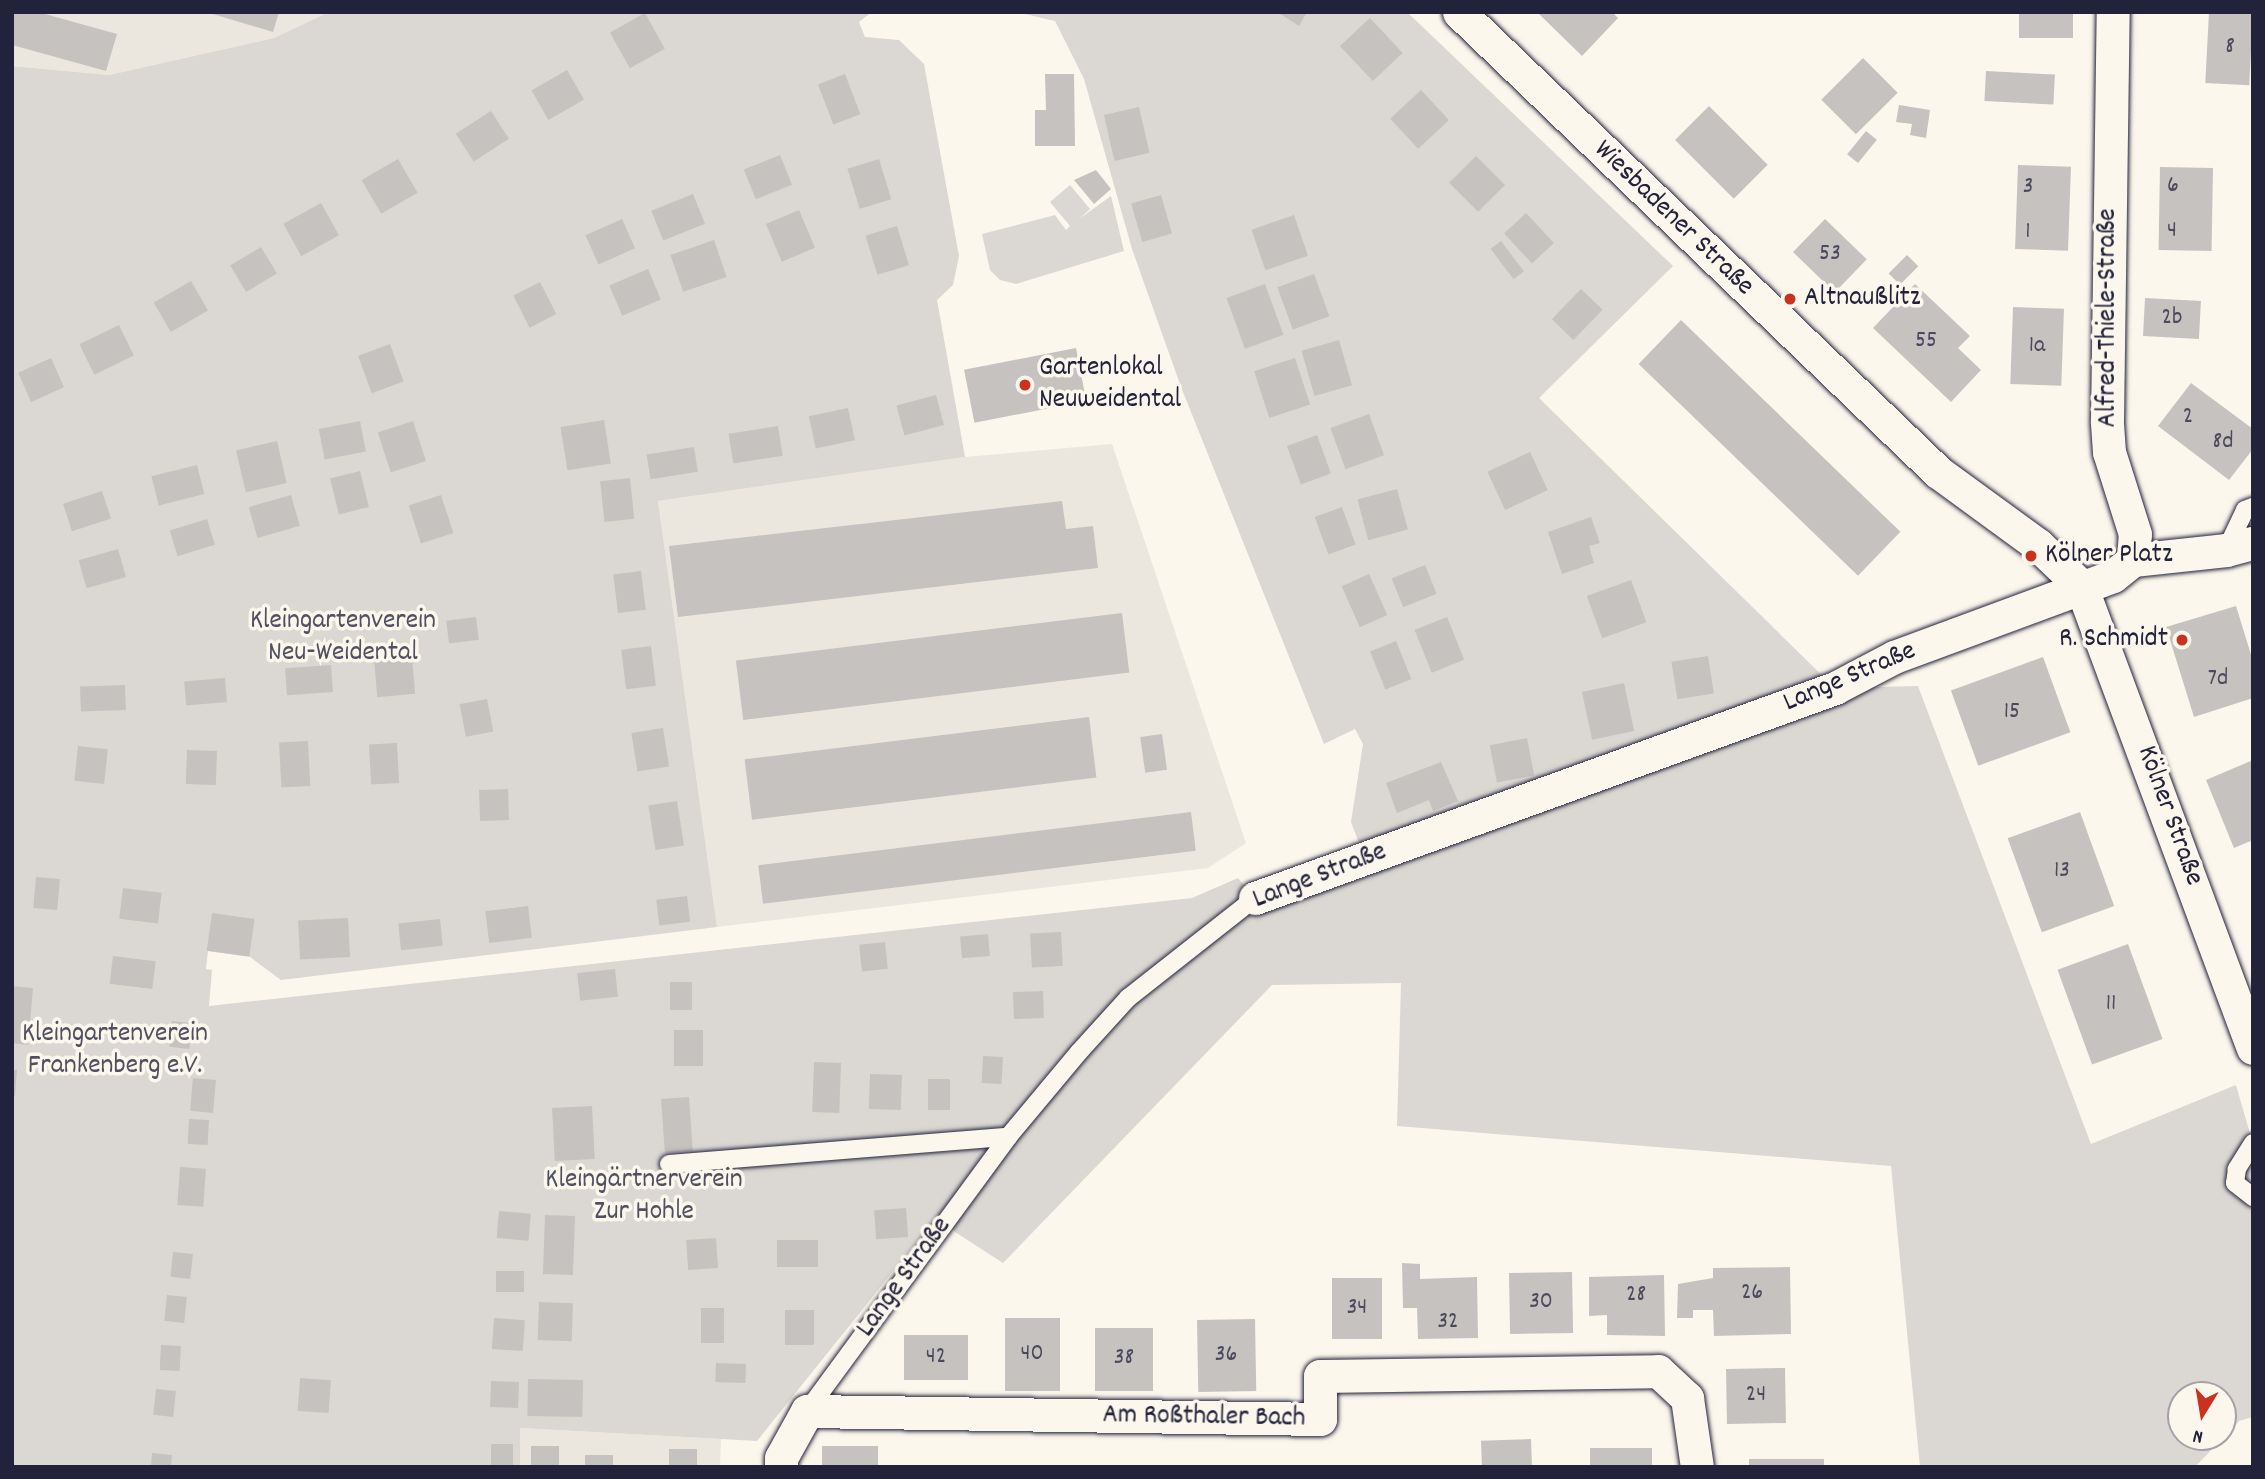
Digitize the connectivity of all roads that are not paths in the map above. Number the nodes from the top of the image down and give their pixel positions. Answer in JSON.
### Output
{"nodes":[{"id":1,"x":1459,"y":12,"type":"edge"},
{"id":2,"x":2113,"y":12,"type":"edge"},
{"id":3,"x":2253,"y":508,"type":"edge"},
{"id":4,"x":2240,"y":546,"type":"edge"},
{"id":5,"x":2133,"y":560,"type":"junction"},
{"id":6,"x":2081,"y":586,"type":"junction"},
{"id":7,"x":1255,"y":898,"type":"joint"},
{"id":8,"x":2253,"y":1048,"type":"edge"},
{"id":9,"x":1008,"y":1137,"type":"junction"},
{"id":10,"x":2253,"y":1143,"type":"edge"},
{"id":11,"x":669,"y":1164,"type":"dead end"},
{"id":12,"x":2253,"y":1197,"type":"edge"},
{"id":13,"x":807,"y":1411,"type":"junction"},
{"id":14,"x":781,"y":1467,"type":"edge"},
{"id":15,"x":1697,"y":1467,"type":"edge"}],
"edges":[{"from":1,"to":6,"type":"street","name":"Wiesbadener Straße"},
{"from":2,"to":5,"type":"street","name":"Alfred-Thiele-Straße"},
{"from":3,"to":4,"type":"lane"},
{"from":4,"to":5,"type":"street"},
{"from":5,"to":6,"type":"street"},
{"from":6,"to":7,"type":"street","name":"Lange Straße"},
{"from":6,"to":8,"type":"street","name":"Kölner Straße"},
{"from":7,"to":9,"type":"lane","name":"Lange Straße"},
{"from":9,"to":11,"type":"lane"},
{"from":9,"to":13,"type":"lane","name":"Lange Straße"},
{"from":10,"to":12,"type":"lane"},
{"from":13,"to":14,"type":"street","name":"Lange Straße"},
{"from":13,"to":15,"type":"street","name":"Am Roßthaler Bach"}]}
